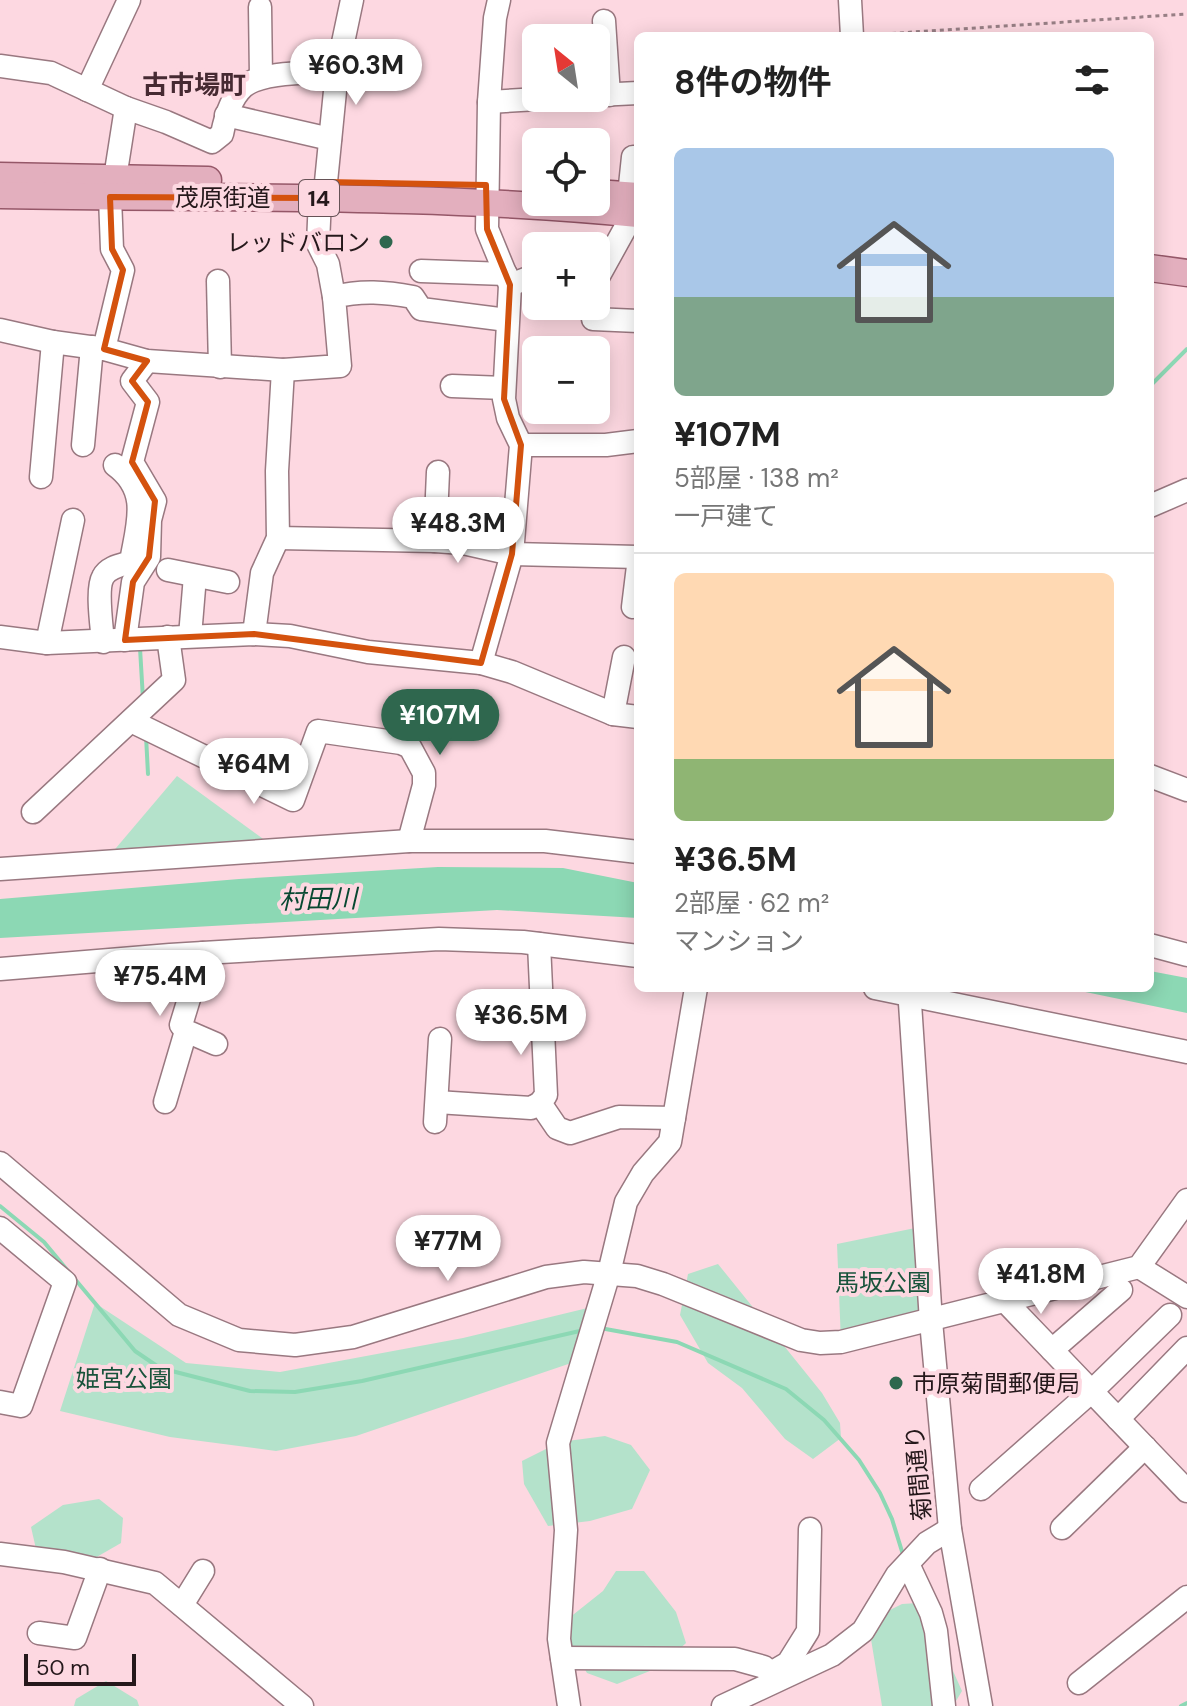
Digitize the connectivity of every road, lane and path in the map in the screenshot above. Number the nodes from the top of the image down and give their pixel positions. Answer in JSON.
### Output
{"nodes":[{"id":1,"x":129,"y":0,"type":"edge"},
{"id":2,"x":352,"y":0,"type":"edge"},
{"id":3,"x":499,"y":0,"type":"edge"},
{"id":4,"x":850,"y":0,"type":"edge"},
{"id":5,"x":260,"y":7,"type":"dead end"},
{"id":6,"x":1187,"y":14,"type":"edge"},
{"id":7,"x":604,"y":21,"type":"dead end"},
{"id":8,"x":604,"y":24,"type":"edge"},
{"id":9,"x":852,"y":32,"type":"edge"},
{"id":10,"x":913,"y":32,"type":"edge"},
{"id":11,"x":0,"y":66,"type":"edge"},
{"id":12,"x":337,"y":71,"type":"junction"},
{"id":13,"x":261,"y":77,"type":"junction"},
{"id":14,"x":87,"y":90,"type":"junction"},
{"id":15,"x":634,"y":93,"type":"edge"},
{"id":16,"x":610,"y":95,"type":"edge"},
{"id":17,"x":522,"y":100,"type":"edge"},
{"id":18,"x":489,"y":102,"type":"junction"},
{"id":19,"x":126,"y":108,"type":"junction"},
{"id":20,"x":226,"y":115,"type":"junction"},
{"id":21,"x":330,"y":139,"type":"junction"},
{"id":22,"x":633,"y":157,"type":"dead end"},
{"id":23,"x":0,"y":176,"type":"edge"},
{"id":24,"x":112,"y":187,"type":"junction"},
{"id":25,"x":323,"y":190,"type":"junction"},
{"id":26,"x":522,"y":190,"type":"edge"},
{"id":27,"x":486,"y":194,"type":"junction"},
{"id":28,"x":0,"y":195,"type":"edge"},
{"id":29,"x":610,"y":197,"type":"edge"},
{"id":30,"x":634,"y":205,"type":"edge"},
{"id":31,"x":610,"y":253,"type":"edge"},
{"id":32,"x":1154,"y":269,"type":"edge"},
{"id":33,"x":421,"y":271,"type":"dead end"},
{"id":34,"x":1187,"y":273,"type":"edge"},
{"id":35,"x":522,"y":278,"type":"edge"},
{"id":36,"x":508,"y":280,"type":"junction"},
{"id":37,"x":218,"y":281,"type":"dead end"},
{"id":38,"x":1154,"y":286,"type":"edge"},
{"id":39,"x":1187,"y":291,"type":"edge"},
{"id":40,"x":334,"y":297,"type":"junction"},
{"id":41,"x":507,"y":320,"type":"junction"},
{"id":42,"x":610,"y":320,"type":"edge"},
{"id":43,"x":634,"y":321,"type":"edge"},
{"id":44,"x":0,"y":330,"type":"edge"},
{"id":45,"x":53,"y":342,"type":"junction"},
{"id":46,"x":98,"y":348,"type":"junction"},
{"id":47,"x":147,"y":361,"type":"junction"},
{"id":48,"x":220,"y":367,"type":"junction"},
{"id":49,"x":283,"y":370,"type":"junction"},
{"id":50,"x":452,"y":386,"type":"dead end"},
{"id":51,"x":504,"y":388,"type":"junction"},
{"id":52,"x":634,"y":442,"type":"edge"},
{"id":53,"x":83,"y":445,"type":"dead end"},
{"id":54,"x":521,"y":445,"type":"junction"},
{"id":55,"x":115,"y":465,"type":"dead end"},
{"id":56,"x":438,"y":472,"type":"dead end"},
{"id":57,"x":41,"y":477,"type":"dead end"},
{"id":58,"x":1187,"y":490,"type":"edge"},
{"id":59,"x":1154,"y":504,"type":"edge"},
{"id":60,"x":73,"y":520,"type":"dead end"},
{"id":61,"x":278,"y":538,"type":"junction"},
{"id":62,"x":435,"y":541,"type":"junction"},
{"id":63,"x":512,"y":554,"type":"junction"},
{"id":64,"x":634,"y":557,"type":"edge"},
{"id":65,"x":168,"y":570,"type":"dead end"},
{"id":66,"x":195,"y":576,"type":"junction"},
{"id":67,"x":228,"y":582,"type":"dead end"},
{"id":68,"x":634,"y":599,"type":"edge"},
{"id":69,"x":633,"y":607,"type":"dead end"},
{"id":70,"x":254,"y":634,"type":"junction"},
{"id":71,"x":179,"y":636,"type":"junction"},
{"id":72,"x":0,"y":637,"type":"edge"},
{"id":73,"x":114,"y":641,"type":"junction"},
{"id":74,"x":47,"y":643,"type":"junction"},
{"id":75,"x":624,"y":657,"type":"dead end"},
{"id":76,"x":481,"y":663,"type":"junction"},
{"id":77,"x":613,"y":714,"type":"junction"},
{"id":78,"x":634,"y":717,"type":"edge"},
{"id":79,"x":131,"y":721,"type":"junction"},
{"id":80,"x":1154,"y":778,"type":"edge"},
{"id":81,"x":1187,"y":790,"type":"edge"},
{"id":82,"x":33,"y":812,"type":"dead end"},
{"id":83,"x":409,"y":841,"type":"junction"},
{"id":84,"x":634,"y":852,"type":"edge"},
{"id":85,"x":0,"y":869,"type":"edge"},
{"id":86,"x":539,"y":944,"type":"junction"},
{"id":87,"x":1154,"y":946,"type":"edge"},
{"id":88,"x":203,"y":953,"type":"junction"},
{"id":89,"x":1187,"y":955,"type":"edge"},
{"id":90,"x":634,"y":956,"type":"edge"},
{"id":91,"x":0,"y":969,"type":"edge"},
{"id":92,"x":695,"y":992,"type":"edge"},
{"id":93,"x":910,"y":992,"type":"edge"},
{"id":94,"x":915,"y":992,"type":"edge"},
{"id":95,"x":186,"y":1031,"type":"junction"},
{"id":96,"x":440,"y":1039,"type":"dead end"},
{"id":97,"x":216,"y":1044,"type":"dead end"},
{"id":98,"x":1187,"y":1052,"type":"edge"},
{"id":99,"x":165,"y":1102,"type":"dead end"},
{"id":100,"x":540,"y":1103,"type":"junction"},
{"id":101,"x":674,"y":1118,"type":"junction"},
{"id":102,"x":0,"y":1163,"type":"edge"},
{"id":103,"x":1186,"y":1202,"type":"edge"},
{"id":104,"x":0,"y":1228,"type":"edge"},
{"id":105,"x":1139,"y":1267,"type":"junction"},
{"id":106,"x":609,"y":1273,"type":"junction"},
{"id":107,"x":1121,"y":1290,"type":"dead end"},
{"id":108,"x":1187,"y":1297,"type":"edge"},
{"id":109,"x":1005,"y":1301,"type":"junction"},
{"id":110,"x":1170,"y":1315,"type":"dead end"},
{"id":111,"x":931,"y":1321,"type":"junction"},
{"id":112,"x":1187,"y":1348,"type":"edge"},
{"id":113,"x":1052,"y":1350,"type":"junction"},
{"id":114,"x":1092,"y":1391,"type":"junction"},
{"id":115,"x":0,"y":1402,"type":"edge"},
{"id":116,"x":1118,"y":1419,"type":"junction"},
{"id":117,"x":1145,"y":1447,"type":"junction"},
{"id":118,"x":981,"y":1489,"type":"dead end"},
{"id":119,"x":1187,"y":1490,"type":"edge"},
{"id":120,"x":1062,"y":1528,"type":"dead end"},
{"id":121,"x":810,"y":1529,"type":"dead end"},
{"id":122,"x":950,"y":1529,"type":"junction"},
{"id":123,"x":0,"y":1554,"type":"edge"},
{"id":124,"x":908,"y":1564,"type":"junction"},
{"id":125,"x":100,"y":1569,"type":"junction"},
{"id":126,"x":203,"y":1571,"type":"dead end"},
{"id":127,"x":1187,"y":1597,"type":"edge"},
{"id":128,"x":182,"y":1605,"type":"junction"},
{"id":129,"x":39,"y":1633,"type":"dead end"},
{"id":130,"x":562,"y":1658,"type":"junction"},
{"id":131,"x":773,"y":1677,"type":"junction"},
{"id":132,"x":1079,"y":1683,"type":"dead end"},
{"id":133,"x":302,"y":1706,"type":"edge"},
{"id":134,"x":569,"y":1706,"type":"edge"},
{"id":135,"x":723,"y":1706,"type":"edge"},
{"id":136,"x":944,"y":1706,"type":"edge"},
{"id":137,"x":981,"y":1706,"type":"edge"}],
"edges":[{"from":1,"to":14,"type":"street"},
{"from":2,"to":12,"type":"street"},
{"from":3,"to":18,"type":"street"},
{"from":4,"to":9,"type":"street"},
{"from":5,"to":13,"type":"street"},
{"from":6,"to":10,"type":"path"},
{"from":7,"to":8,"type":"street"},
{"from":11,"to":14,"type":"street"},
{"from":12,"to":13,"type":"street"},
{"from":12,"to":21,"type":"street"},
{"from":13,"to":20,"type":"street"},
{"from":14,"to":19,"type":"street"},
{"from":15,"to":16,"type":"street"},
{"from":17,"to":18,"type":"street"},
{"from":18,"to":27,"type":"street"},
{"from":19,"to":20,"type":"street"},
{"from":19,"to":24,"type":"street"},
{"from":20,"to":21,"type":"street"},
{"from":21,"to":25,"type":"street"},
{"from":22,"to":30,"type":"street"},
{"from":23,"to":24,"type":"main road","name":"茂原街道","number":"14"},
{"from":24,"to":25,"type":"main road","name":"茂原街道","number":"14"},
{"from":24,"to":28,"type":"main road","name":"茂原街道","number":"14"},
{"from":24,"to":46,"type":"street"},
{"from":25,"to":27,"type":"main road","name":"茂原街道","number":"14"},
{"from":25,"to":40,"type":"street"},
{"from":26,"to":27,"type":"main road","name":"茂原街道","number":"14"},
{"from":27,"to":30,"type":"main road","name":"茂原街道","number":"14"},
{"from":27,"to":36,"type":"street"},
{"from":29,"to":30,"type":"main road"},
{"from":30,"to":31,"type":"street"},
{"from":32,"to":34,"type":"main road"},
{"from":33,"to":36,"type":"street"},
{"from":35,"to":36,"type":"street"},
{"from":36,"to":41,"type":"street"},
{"from":37,"to":48,"type":"street"},
{"from":38,"to":39,"type":"main road"},
{"from":40,"to":41,"type":"street"},
{"from":40,"to":49,"type":"street"},
{"from":41,"to":51,"type":"street"},
{"from":42,"to":43,"type":"street"},
{"from":44,"to":45,"type":"street"},
{"from":45,"to":46,"type":"street"},
{"from":45,"to":57,"type":"street"},
{"from":46,"to":47,"type":"street"},
{"from":46,"to":53,"type":"street"},
{"from":47,"to":48,"type":"street"},
{"from":47,"to":73,"type":"street"},
{"from":48,"to":49,"type":"street"},
{"from":49,"to":61,"type":"street"},
{"from":50,"to":51,"type":"street"},
{"from":51,"to":54,"type":"street"},
{"from":52,"to":54,"type":"street"},
{"from":54,"to":63,"type":"street"},
{"from":55,"to":73,"type":"street"},
{"from":56,"to":62,"type":"street"},
{"from":58,"to":59,"type":"street"},
{"from":60,"to":74,"type":"street"},
{"from":61,"to":62,"type":"street"},
{"from":61,"to":70,"type":"street"},
{"from":62,"to":63,"type":"street"},
{"from":63,"to":64,"type":"street"},
{"from":63,"to":76,"type":"street"},
{"from":65,"to":66,"type":"street"},
{"from":66,"to":67,"type":"street"},
{"from":66,"to":71,"type":"street"},
{"from":68,"to":69,"type":"street"},
{"from":70,"to":71,"type":"street"},
{"from":70,"to":76,"type":"street"},
{"from":71,"to":73,"type":"street"},
{"from":71,"to":79,"type":"street"},
{"from":72,"to":74,"type":"street"},
{"from":73,"to":74,"type":"street"},
{"from":75,"to":77,"type":"street"},
{"from":76,"to":77,"type":"street"},
{"from":77,"to":78,"type":"street"},
{"from":79,"to":82,"type":"street"},
{"from":79,"to":83,"type":"street"},
{"from":80,"to":81,"type":"street"},
{"from":83,"to":84,"type":"street"},
{"from":83,"to":85,"type":"street"},
{"from":86,"to":88,"type":"street"},
{"from":86,"to":90,"type":"street"},
{"from":86,"to":100,"type":"street"},
{"from":87,"to":89,"type":"street"},
{"from":88,"to":91,"type":"street"},
{"from":88,"to":95,"type":"street"},
{"from":92,"to":101,"type":"street"},
{"from":93,"to":111,"type":"street","name":"菊間通り"},
{"from":94,"to":98,"type":"street"},
{"from":95,"to":97,"type":"street"},
{"from":95,"to":99,"type":"street"},
{"from":96,"to":100,"type":"street"},
{"from":100,"to":101,"type":"street"},
{"from":101,"to":106,"type":"street"},
{"from":102,"to":106,"type":"street"},
{"from":103,"to":105,"type":"street"},
{"from":104,"to":115,"type":"street"},
{"from":105,"to":108,"type":"street"},
{"from":105,"to":109,"type":"street"},
{"from":106,"to":111,"type":"street"},
{"from":106,"to":130,"type":"street"},
{"from":107,"to":113,"type":"street"},
{"from":109,"to":111,"type":"street"},
{"from":109,"to":113,"type":"street"},
{"from":110,"to":114,"type":"street"},
{"from":111,"to":122,"type":"street","name":"菊間通り"},
{"from":112,"to":116,"type":"street"},
{"from":113,"to":114,"type":"street"},
{"from":114,"to":116,"type":"street"},
{"from":114,"to":118,"type":"street"},
{"from":116,"to":117,"type":"street"},
{"from":117,"to":119,"type":"street"},
{"from":117,"to":120,"type":"street"},
{"from":121,"to":131,"type":"street"},
{"from":122,"to":124,"type":"street"},
{"from":122,"to":137,"type":"street","name":"菊間通り"},
{"from":123,"to":125,"type":"street"},
{"from":124,"to":131,"type":"street"},
{"from":124,"to":136,"type":"street"},
{"from":125,"to":128,"type":"street"},
{"from":125,"to":129,"type":"street"},
{"from":126,"to":128,"type":"street"},
{"from":127,"to":132,"type":"street"},
{"from":128,"to":133,"type":"street"},
{"from":130,"to":131,"type":"street"},
{"from":130,"to":134,"type":"street"},
{"from":131,"to":135,"type":"street"}]}
